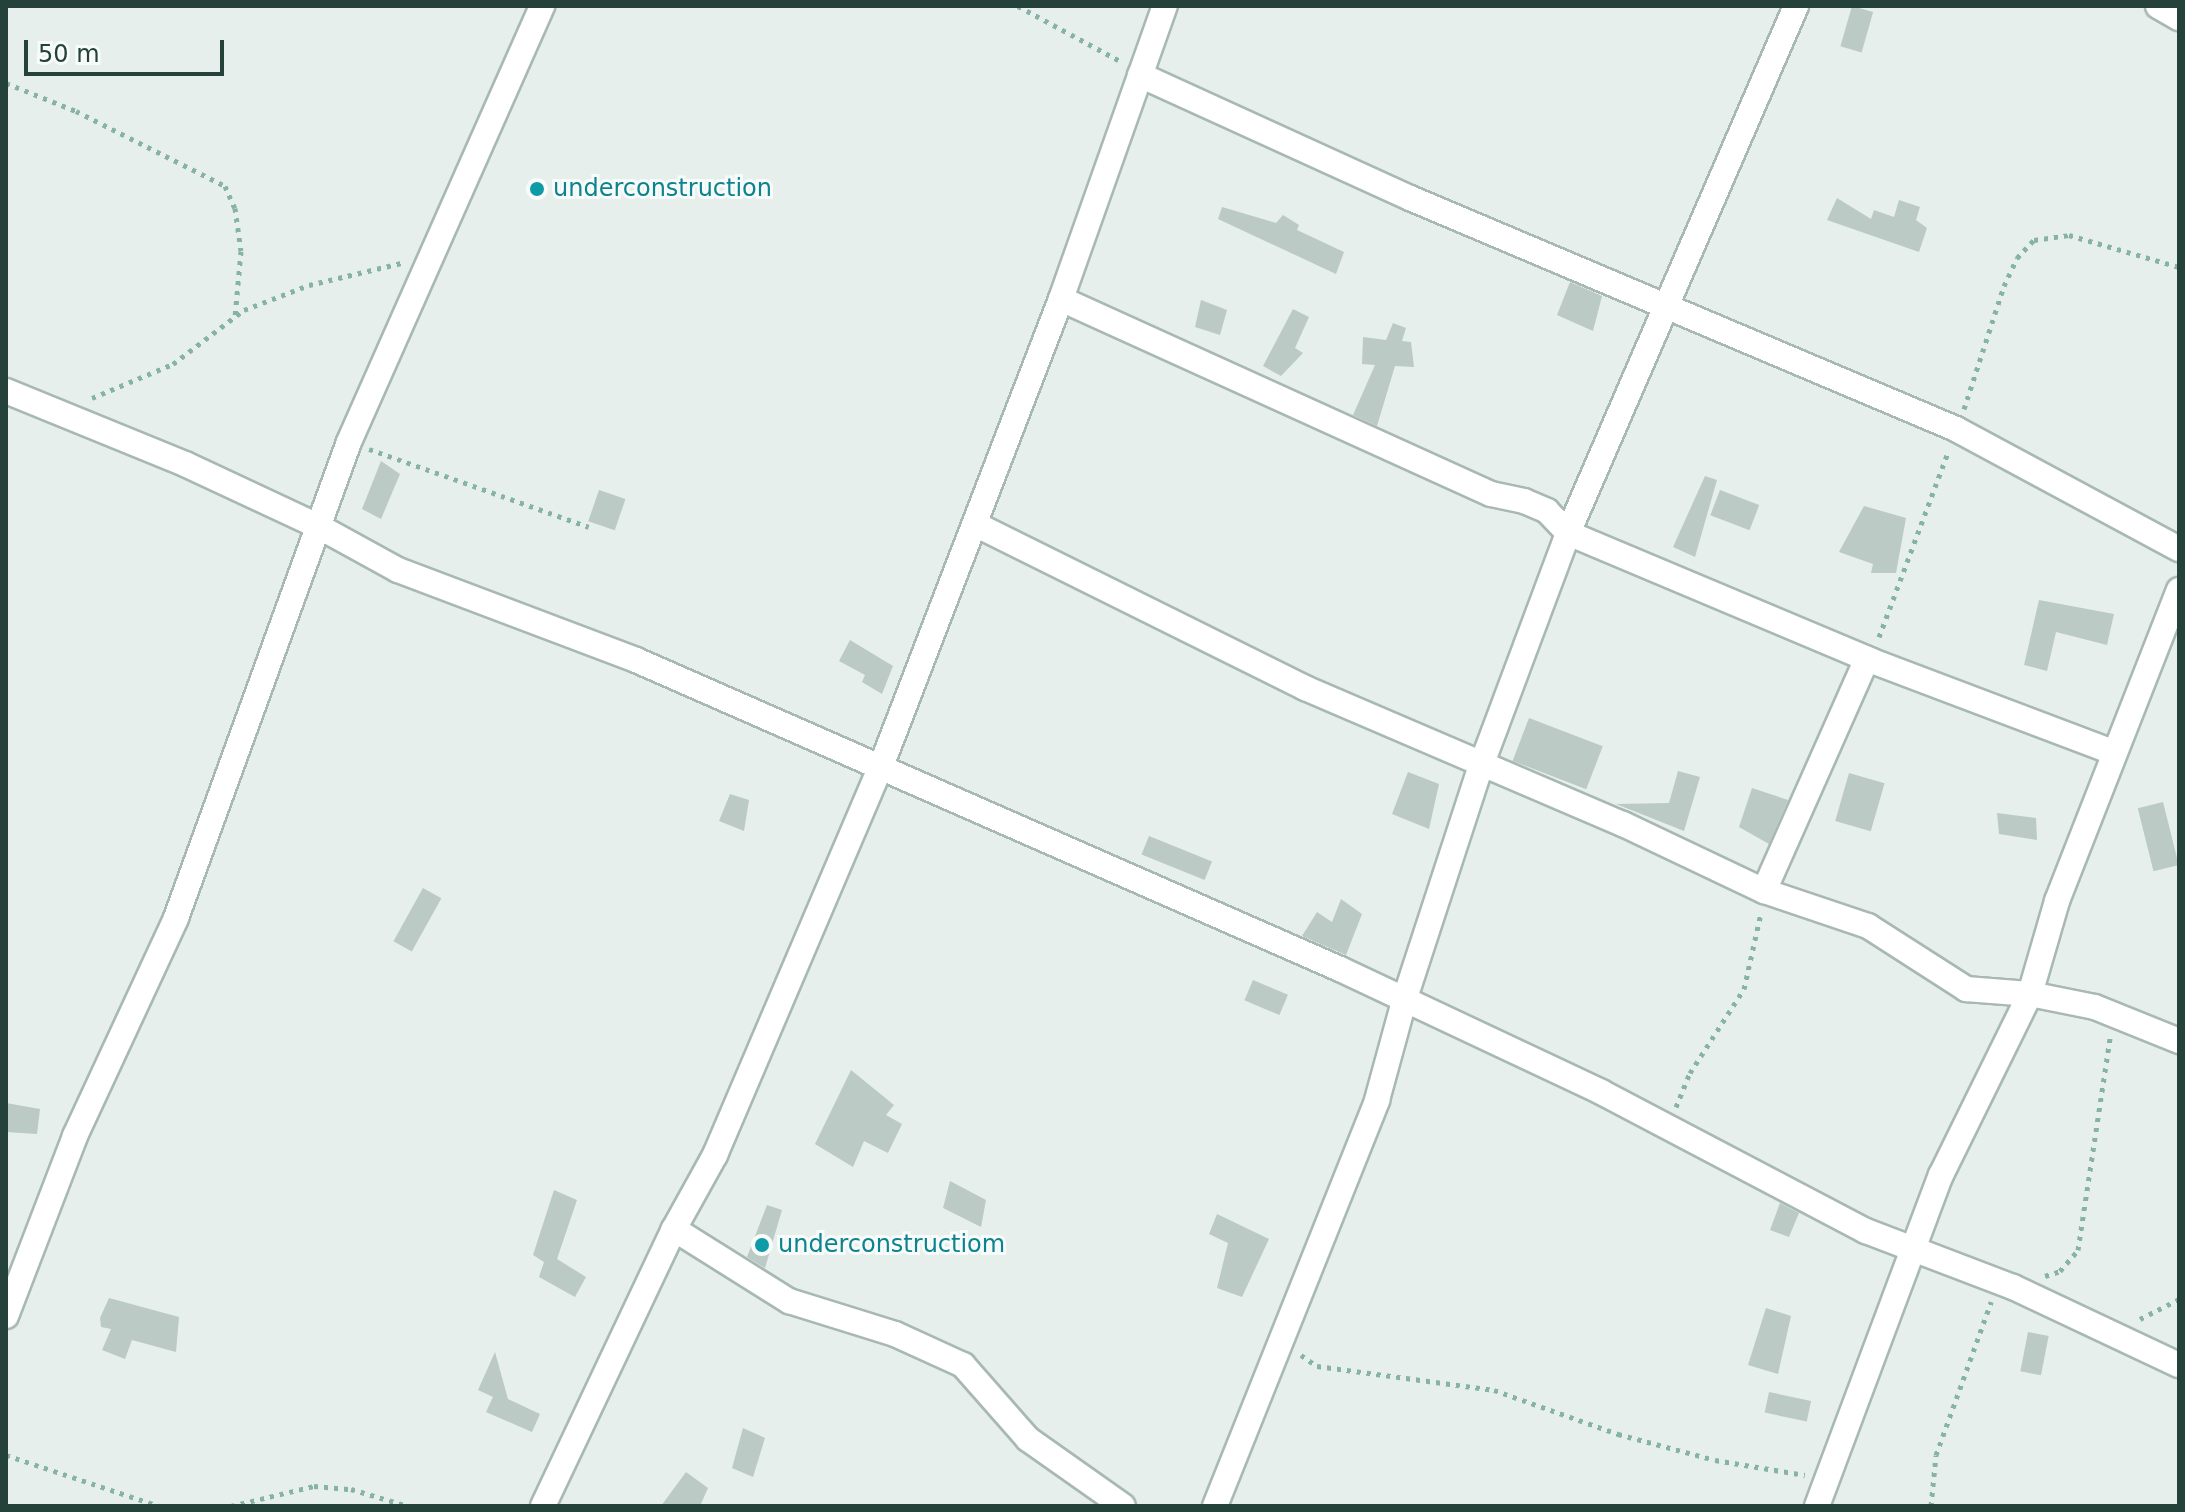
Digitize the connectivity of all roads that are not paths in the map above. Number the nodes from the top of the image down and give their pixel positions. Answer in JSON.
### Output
{"nodes":[{"id":1,"x":542,"y":6,"type":"edge"},
{"id":2,"x":1165,"y":6,"type":"edge"},
{"id":3,"x":1796,"y":6,"type":"edge"},
{"id":4,"x":2158,"y":6,"type":"edge"},
{"id":5,"x":2179,"y":18,"type":"edge"},
{"id":6,"x":1140,"y":73,"type":"junction"},
{"id":7,"x":1061,"y":299,"type":"junction"},
{"id":8,"x":1668,"y":307,"type":"junction"},
{"id":9,"x":6,"y":391,"type":"edge"},
{"id":10,"x":975,"y":524,"type":"junction"},
{"id":11,"x":316,"y":525,"type":"junction"},
{"id":12,"x":1568,"y":533,"type":"junction"},
{"id":13,"x":2179,"y":549,"type":"edge"},
{"id":14,"x":2179,"y":590,"type":"edge"},
{"id":15,"x":1870,"y":660,"type":"junction"},
{"id":16,"x":2113,"y":752,"type":"junction"},
{"id":17,"x":1481,"y":766,"type":"junction"},
{"id":18,"x":880,"y":769,"type":"junction"},
{"id":19,"x":1764,"y":891,"type":"junction"},
{"id":20,"x":2030,"y":994,"type":"junction"},
{"id":21,"x":1404,"y":1001,"type":"junction"},
{"id":22,"x":2179,"y":1041,"type":"edge"},
{"id":23,"x":674,"y":1229,"type":"junction"},
{"id":24,"x":1914,"y":1251,"type":"junction"},
{"id":25,"x":6,"y":1316,"type":"edge"},
{"id":26,"x":2179,"y":1365,"type":"edge"},
{"id":27,"x":543,"y":1506,"type":"edge"},
{"id":28,"x":1123,"y":1506,"type":"edge"},
{"id":29,"x":1215,"y":1506,"type":"edge"},
{"id":30,"x":1817,"y":1506,"type":"edge"}],
"edges":[{"from":1,"to":11,"type":"street"},
{"from":2,"to":6,"type":"street"},
{"from":3,"to":8,"type":"street"},
{"from":4,"to":5,"type":"street"},
{"from":6,"to":7,"type":"street"},
{"from":6,"to":8,"type":"street"},
{"from":7,"to":10,"type":"street"},
{"from":7,"to":12,"type":"street"},
{"from":8,"to":12,"type":"street"},
{"from":8,"to":13,"type":"street"},
{"from":9,"to":11,"type":"street"},
{"from":10,"to":17,"type":"street"},
{"from":10,"to":18,"type":"street"},
{"from":11,"to":18,"type":"street"},
{"from":11,"to":25,"type":"street"},
{"from":12,"to":15,"type":"street"},
{"from":12,"to":17,"type":"street"},
{"from":14,"to":16,"type":"street"},
{"from":15,"to":16,"type":"street"},
{"from":15,"to":19,"type":"street"},
{"from":16,"to":20,"type":"street"},
{"from":17,"to":19,"type":"street"},
{"from":17,"to":21,"type":"street"},
{"from":18,"to":21,"type":"street"},
{"from":18,"to":23,"type":"street"},
{"from":19,"to":20,"type":"street"},
{"from":20,"to":22,"type":"street"},
{"from":20,"to":24,"type":"street"},
{"from":21,"to":24,"type":"street"},
{"from":21,"to":29,"type":"street"},
{"from":23,"to":27,"type":"street"},
{"from":23,"to":28,"type":"street"},
{"from":24,"to":26,"type":"street"},
{"from":24,"to":30,"type":"street"}]}
